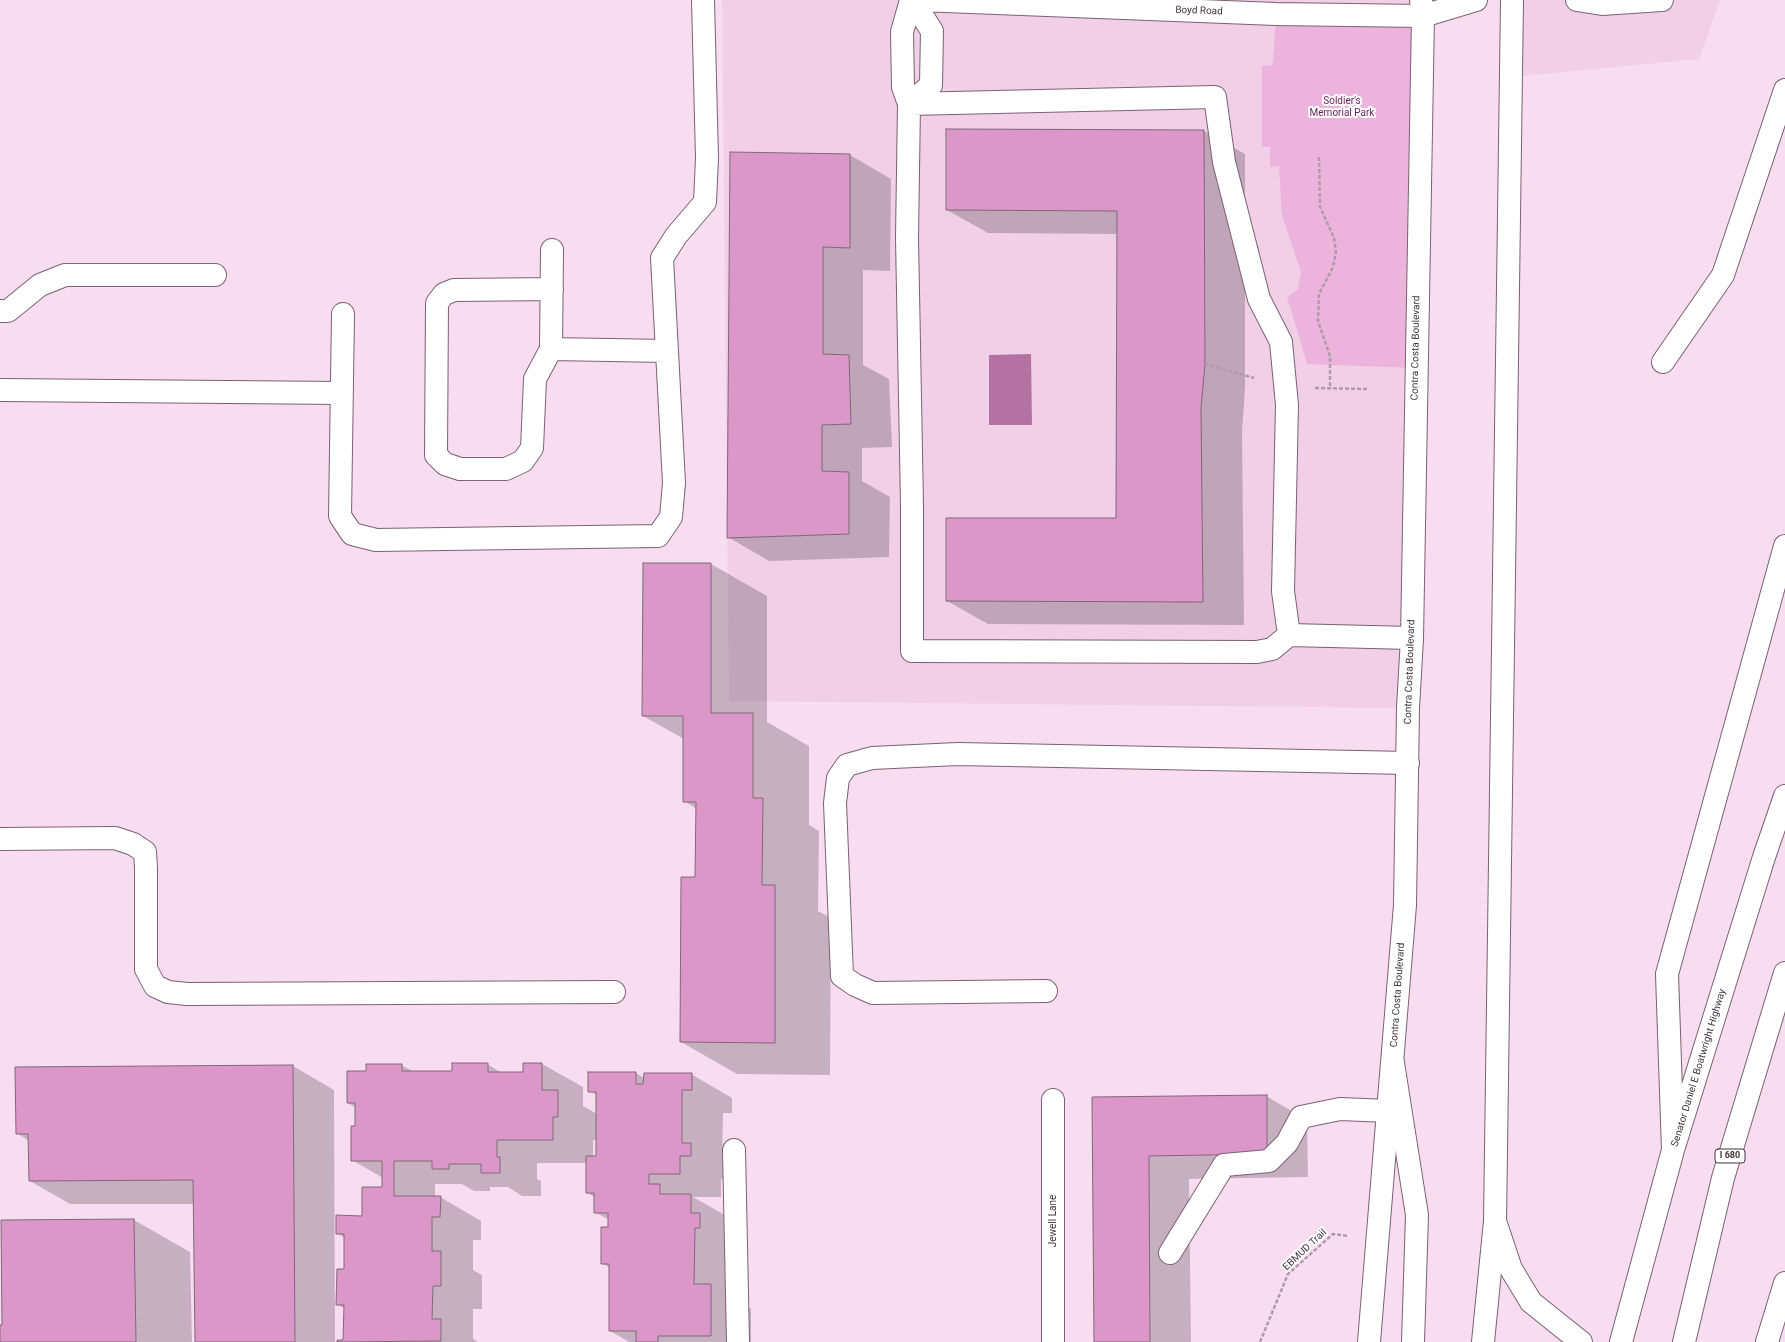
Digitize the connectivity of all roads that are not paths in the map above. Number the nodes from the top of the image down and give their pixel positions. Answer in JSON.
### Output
{"nodes":[{"id":1,"x":703,"y":0,"type":"edge"},
{"id":2,"x":912,"y":0,"type":"edge"},
{"id":3,"x":920,"y":0,"type":"edge"},
{"id":4,"x":1476,"y":0,"type":"edge"},
{"id":5,"x":1512,"y":0,"type":"edge"},
{"id":6,"x":1576,"y":0,"type":"edge"},
{"id":7,"x":1662,"y":0,"type":"edge"},
{"id":8,"x":1422,"y":8,"type":"edge"},
{"id":9,"x":1785,"y":90,"type":"edge"},
{"id":10,"x":909,"y":104,"type":"junction"},
{"id":11,"x":552,"y":250,"type":"dead end"},
{"id":12,"x":215,"y":275,"type":"dead end"},
{"id":13,"x":552,"y":289,"type":"junction"},
{"id":14,"x":0,"y":311,"type":"edge"},
{"id":15,"x":343,"y":314,"type":"dead end"},
{"id":16,"x":552,"y":350,"type":"junction"},
{"id":17,"x":667,"y":351,"type":"junction"},
{"id":18,"x":1663,"y":362,"type":"dead end"},
{"id":19,"x":0,"y":390,"type":"edge"},
{"id":20,"x":342,"y":393,"type":"junction"},
{"id":21,"x":1785,"y":546,"type":"edge"},
{"id":22,"x":1289,"y":635,"type":"junction"},
{"id":23,"x":1412,"y":638,"type":"junction"},
{"id":24,"x":1408,"y":763,"type":"junction"},
{"id":25,"x":1785,"y":796,"type":"edge"},
{"id":26,"x":0,"y":840,"type":"edge"},
{"id":27,"x":1785,"y":973,"type":"edge"},
{"id":28,"x":1046,"y":991,"type":"dead end"},
{"id":29,"x":614,"y":992,"type":"dead end"},
{"id":30,"x":1393,"y":1063,"type":"junction"},
{"id":31,"x":1053,"y":1100,"type":"dead end"},
{"id":32,"x":1389,"y":1111,"type":"junction"},
{"id":33,"x":734,"y":1150,"type":"dead end"},
{"id":34,"x":1673,"y":1150,"type":"junction"},
{"id":35,"x":1495,"y":1221,"type":"junction"},
{"id":36,"x":1170,"y":1253,"type":"dead end"},
{"id":37,"x":1785,"y":1283,"type":"edge"},
{"id":38,"x":1785,"y":1306,"type":"edge"},
{"id":39,"x":738,"y":1342,"type":"edge"},
{"id":40,"x":1053,"y":1342,"type":"edge"},
{"id":41,"x":1369,"y":1342,"type":"edge"},
{"id":42,"x":1413,"y":1342,"type":"edge"},
{"id":43,"x":1483,"y":1342,"type":"edge"},
{"id":44,"x":1581,"y":1342,"type":"edge"},
{"id":45,"x":1622,"y":1342,"type":"edge"},
{"id":46,"x":1684,"y":1342,"type":"edge"},
{"id":47,"x":1768,"y":1342,"type":"edge"}],
"edges":[{"from":1,"to":17,"type":"main road"},
{"from":2,"to":10,"type":"main road"},
{"from":2,"to":10,"type":"main road"},
{"from":3,"to":8,"type":"main road","name":"Boyd Road"},
{"from":4,"to":8,"type":"main road","name":"Boyd Road"},
{"from":5,"to":35,"type":"main road"},
{"from":6,"to":7,"type":"main road"},
{"from":8,"to":23,"type":"main road","name":"Contra Costa Boulevard"},
{"from":9,"to":18,"type":"main road"},
{"from":10,"to":22,"type":"main road"},
{"from":10,"to":22,"type":"main road"},
{"from":11,"to":13,"type":"main road"},
{"from":12,"to":14,"type":"main road"},
{"from":13,"to":16,"type":"main road"},
{"from":13,"to":16,"type":"main road"},
{"from":15,"to":20,"type":"main road"},
{"from":16,"to":17,"type":"main road"},
{"from":17,"to":20,"type":"main road"},
{"from":19,"to":20,"type":"main road"},
{"from":21,"to":34,"type":"main road"},
{"from":22,"to":23,"type":"main road"},
{"from":23,"to":24,"type":"main road","name":"Contra Costa Boulevard"},
{"from":24,"to":28,"type":"main road"},
{"from":24,"to":30,"type":"main road","name":"Contra Costa Boulevard"},
{"from":25,"to":34,"type":"main road","name":"Senator Daniel E Boatwright Highway"},
{"from":26,"to":29,"type":"main road"},
{"from":27,"to":46,"type":"main road","number":"I 680"},
{"from":30,"to":32,"type":"main road","name":"Contra Costa Boulevard"},
{"from":30,"to":42,"type":"main road"},
{"from":31,"to":40,"type":"main road","name":"Jewell Lane"},
{"from":32,"to":36,"type":"main road"},
{"from":32,"to":41,"type":"main road","name":"Contra Costa Boulevard"},
{"from":33,"to":39,"type":"main road"},
{"from":34,"to":45,"type":"main road","name":"Senator Daniel E Boatwright Highway"},
{"from":35,"to":43,"type":"main road"},
{"from":35,"to":44,"type":"main road"},
{"from":37,"to":47,"type":"main road"},
{"from":38,"to":47,"type":"main road"}]}
